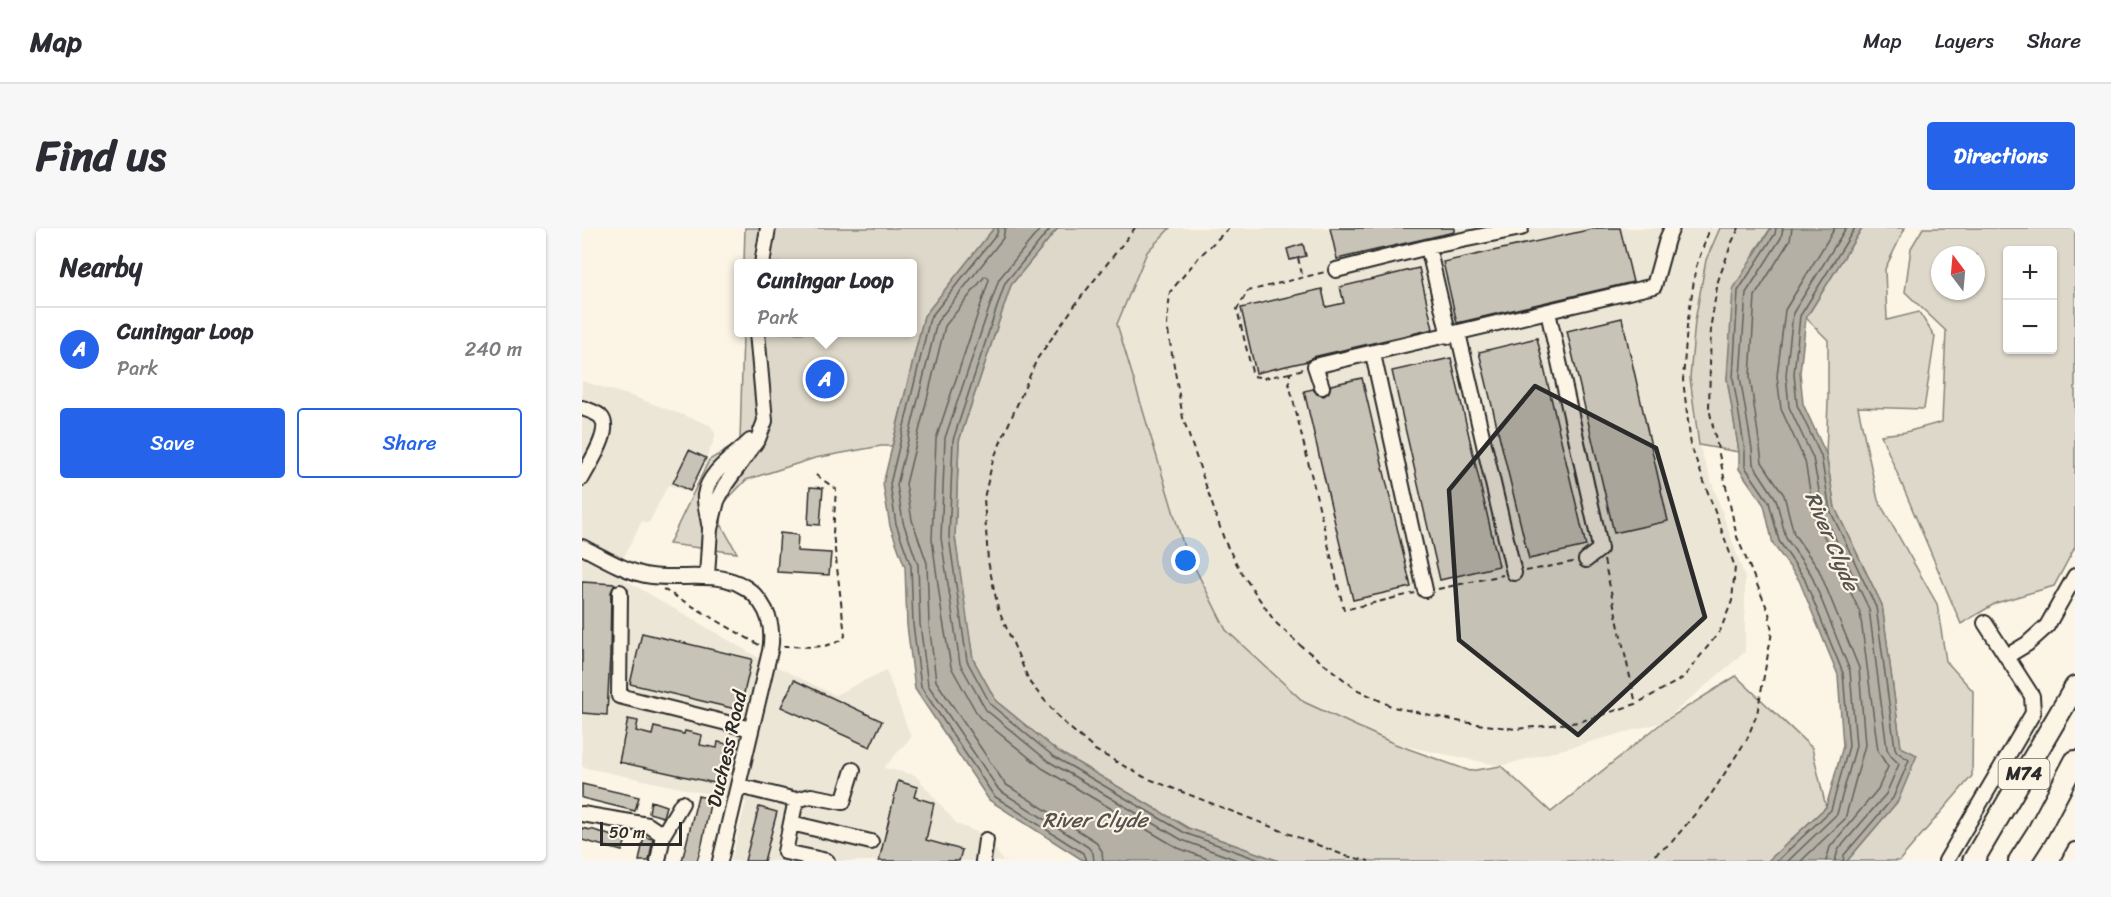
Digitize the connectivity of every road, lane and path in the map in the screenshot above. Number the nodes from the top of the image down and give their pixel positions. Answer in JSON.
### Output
{"nodes":[{"id":1,"x":768,"y":228,"type":"edge"},
{"id":2,"x":1135,"y":228,"type":"edge"},
{"id":3,"x":1229,"y":228,"type":"edge"},
{"id":4,"x":1521,"y":228,"type":"edge"},
{"id":5,"x":1672,"y":228,"type":"edge"},
{"id":6,"x":1710,"y":228,"type":"edge"},
{"id":7,"x":1739,"y":228,"type":"edge"},
{"id":8,"x":1428,"y":247,"type":"junction"},
{"id":9,"x":1298,"y":258,"type":"dead end"},
{"id":10,"x":763,"y":259,"type":"edge"},
{"id":11,"x":1336,"y":270,"type":"joint"},
{"id":12,"x":1303,"y":278,"type":"junction"},
{"id":13,"x":1548,"y":312,"type":"junction"},
{"id":14,"x":1454,"y":335,"type":"junction"},
{"id":15,"x":758,"y":337,"type":"edge"},
{"id":16,"x":1373,"y":354,"type":"junction"},
{"id":17,"x":1315,"y":366,"type":"junction"},
{"id":18,"x":1290,"y":373,"type":"junction"},
{"id":19,"x":1322,"y":387,"type":"dead end"},
{"id":20,"x":582,"y":408,"type":"edge"},
{"id":21,"x":813,"y":473,"type":"dead end"},
{"id":22,"x":582,"y":478,"type":"edge"},
{"id":23,"x":582,"y":547,"type":"edge"},
{"id":24,"x":1600,"y":549,"type":"junction"},
{"id":25,"x":1586,"y":560,"type":"joint"},
{"id":26,"x":1514,"y":573,"type":"junction"},
{"id":27,"x":707,"y":576,"type":"junction"},
{"id":28,"x":2075,"y":576,"type":"edge"},
{"id":29,"x":654,"y":584,"type":"dead end"},
{"id":30,"x":1425,"y":590,"type":"junction"},
{"id":31,"x":620,"y":592,"type":"dead end"},
{"id":32,"x":1985,"y":623,"type":"dead end"},
{"id":33,"x":771,"y":648,"type":"junction"},
{"id":34,"x":2007,"y":656,"type":"junction"},
{"id":35,"x":2075,"y":687,"type":"edge"},
{"id":36,"x":1636,"y":704,"type":"junction"},
{"id":37,"x":752,"y":729,"type":"junction"},
{"id":38,"x":2075,"y":761,"type":"edge"},
{"id":39,"x":853,"y":770,"type":"dead end"},
{"id":40,"x":739,"y":786,"type":"junction"},
{"id":41,"x":796,"y":800,"type":"junction"},
{"id":42,"x":682,"y":803,"type":"dead end"},
{"id":43,"x":582,"y":814,"type":"edge"},
{"id":44,"x":791,"y":823,"type":"junction"},
{"id":45,"x":2037,"y":833,"type":"junction"},
{"id":46,"x":663,"y":835,"type":"junction"},
{"id":47,"x":986,"y":840,"type":"dead end"},
{"id":48,"x":871,"y":842,"type":"dead end"},
{"id":49,"x":2075,"y":850,"type":"edge"},
{"id":50,"x":809,"y":859,"type":"edge"},
{"id":51,"x":658,"y":861,"type":"edge"},
{"id":52,"x":720,"y":861,"type":"edge"},
{"id":53,"x":827,"y":861,"type":"edge"},
{"id":54,"x":983,"y":861,"type":"edge"},
{"id":55,"x":1369,"y":861,"type":"edge"},
{"id":56,"x":1646,"y":861,"type":"edge"},
{"id":57,"x":1946,"y":861,"type":"edge"},
{"id":58,"x":1973,"y":861,"type":"edge"},
{"id":59,"x":2019,"y":861,"type":"edge"},
{"id":60,"x":2028,"y":861,"type":"edge"},
{"id":61,"x":2069,"y":861,"type":"edge"}],
"edges":[{"from":1,"to":10,"type":"street"},
{"from":2,"to":55,"type":"path"},
{"from":3,"to":36,"type":"path"},
{"from":4,"to":8,"type":"street"},
{"from":5,"to":13,"type":"street"},
{"from":6,"to":36,"type":"path"},
{"from":7,"to":56,"type":"path"},
{"from":8,"to":11,"type":"street"},
{"from":8,"to":14,"type":"street"},
{"from":9,"to":12,"type":"path"},
{"from":11,"to":12,"type":"path"},
{"from":12,"to":18,"type":"path"},
{"from":13,"to":14,"type":"street"},
{"from":13,"to":24,"type":"street"},
{"from":14,"to":16,"type":"street"},
{"from":14,"to":26,"type":"street"},
{"from":15,"to":27,"type":"street"},
{"from":16,"to":17,"type":"street"},
{"from":16,"to":30,"type":"street"},
{"from":17,"to":18,"type":"path"},
{"from":17,"to":19,"type":"street"},
{"from":18,"to":30,"type":"path"},
{"from":20,"to":22,"type":"street"},
{"from":21,"to":33,"type":"path"},
{"from":23,"to":27,"type":"street"},
{"from":24,"to":25,"type":"street"},
{"from":24,"to":36,"type":"path"},
{"from":25,"to":26,"type":"path"},
{"from":26,"to":30,"type":"path"},
{"from":27,"to":33,"type":"street"},
{"from":28,"to":34,"type":"street"},
{"from":29,"to":33,"type":"path"},
{"from":31,"to":37,"type":"street"},
{"from":32,"to":34,"type":"street"},
{"from":33,"to":37,"type":"street","name":"Duchess Road"},
{"from":34,"to":57,"type":"street"},
{"from":35,"to":58,"type":"highway","number":"M74"},
{"from":37,"to":40,"type":"street","name":"Duchess Road"},
{"from":38,"to":45,"type":"highway","number":"M74"},
{"from":39,"to":41,"type":"street"},
{"from":40,"to":41,"type":"street"},
{"from":40,"to":52,"type":"street","name":"Duchess Road"},
{"from":41,"to":44,"type":"street"},
{"from":42,"to":46,"type":"street"},
{"from":43,"to":46,"type":"street"},
{"from":44,"to":48,"type":"street"},
{"from":44,"to":50,"type":"street"},
{"from":45,"to":59,"type":"highway","number":"M74"},
{"from":45,"to":60,"type":"highway","number":"M74"},
{"from":46,"to":51,"type":"street"},
{"from":47,"to":54,"type":"street"},
{"from":49,"to":61,"type":"street"},
{"from":50,"to":53,"type":"street"}]}
